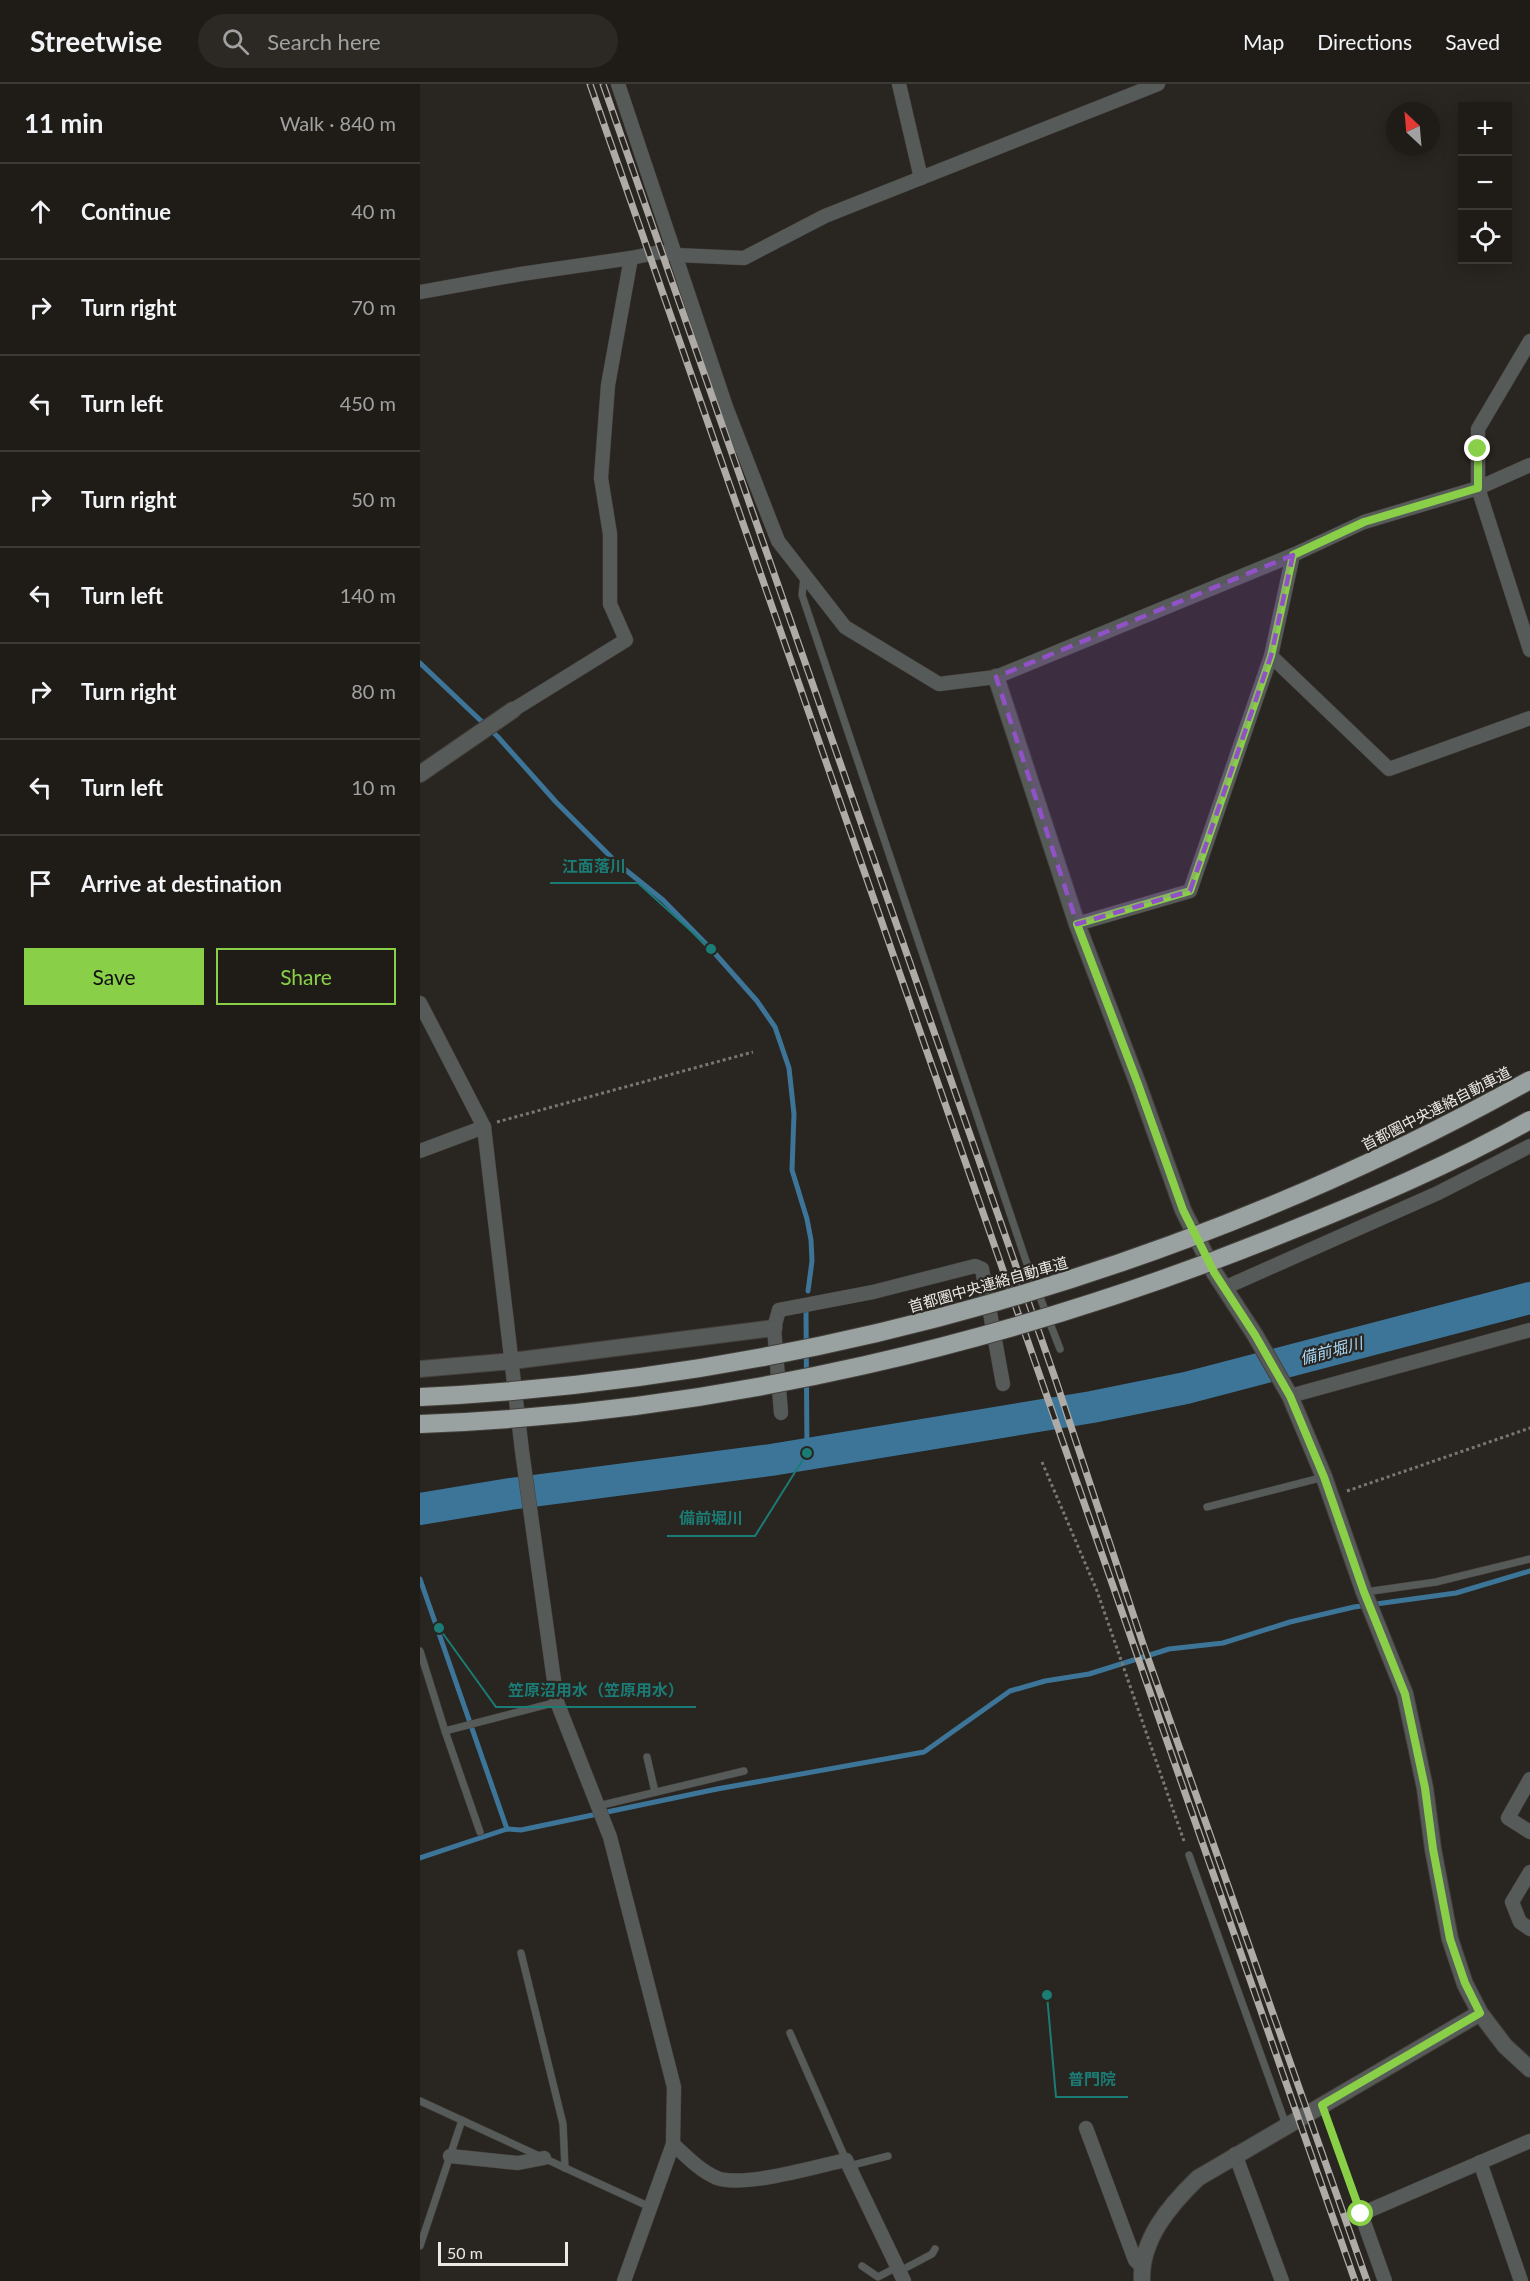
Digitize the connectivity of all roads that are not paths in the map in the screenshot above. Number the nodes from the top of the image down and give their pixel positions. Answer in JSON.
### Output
{"nodes":[{"id":1,"x":618,"y":84,"type":"edge"},
{"id":2,"x":899,"y":84,"type":"edge"},
{"id":3,"x":1158,"y":84,"type":"edge"},
{"id":4,"x":921,"y":178,"type":"junction"},
{"id":5,"x":676,"y":255,"type":"junction"},
{"id":6,"x":631,"y":258,"type":"junction"},
{"id":7,"x":420,"y":292,"type":"edge"},
{"id":8,"x":1530,"y":341,"type":"edge"},
{"id":9,"x":1530,"y":465,"type":"edge"},
{"id":10,"x":1478,"y":488,"type":"junction"},
{"id":11,"x":1293,"y":555,"type":"junction"},
{"id":12,"x":804,"y":575,"type":"junction"},
{"id":13,"x":1530,"y":650,"type":"edge"},
{"id":14,"x":1271,"y":656,"type":"junction"},
{"id":15,"x":996,"y":677,"type":"junction"},
{"id":16,"x":513,"y":710,"type":"joint"},
{"id":17,"x":1530,"y":718,"type":"edge"},
{"id":18,"x":420,"y":774,"type":"edge"},
{"id":19,"x":1077,"y":924,"type":"junction"},
{"id":20,"x":420,"y":1003,"type":"edge"},
{"id":21,"x":1530,"y":1080,"type":"edge"},
{"id":22,"x":1530,"y":1120,"type":"edge"},
{"id":23,"x":484,"y":1126,"type":"junction"},
{"id":24,"x":1530,"y":1146,"type":"edge"},
{"id":25,"x":420,"y":1151,"type":"edge"},
{"id":26,"x":1224,"y":1288,"type":"junction"},
{"id":27,"x":774,"y":1328,"type":"junction"},
{"id":28,"x":1530,"y":1330,"type":"edge"},
{"id":29,"x":1060,"y":1349,"type":"dead end"},
{"id":30,"x":512,"y":1361,"type":"junction"},
{"id":31,"x":420,"y":1368,"type":"edge"},
{"id":32,"x":1003,"y":1384,"type":"dead end"},
{"id":33,"x":1289,"y":1395,"type":"junction"},
{"id":34,"x":420,"y":1397,"type":"edge"},
{"id":35,"x":781,"y":1413,"type":"dead end"},
{"id":36,"x":420,"y":1424,"type":"edge"},
{"id":37,"x":1324,"y":1477,"type":"junction"},
{"id":38,"x":1208,"y":1507,"type":"dead end"},
{"id":39,"x":1530,"y":1559,"type":"edge"},
{"id":40,"x":1365,"y":1594,"type":"junction"},
{"id":41,"x":420,"y":1651,"type":"edge"},
{"id":42,"x":557,"y":1702,"type":"junction"},
{"id":43,"x":445,"y":1731,"type":"junction"},
{"id":44,"x":647,"y":1757,"type":"dead end"},
{"id":45,"x":744,"y":1771,"type":"dead end"},
{"id":46,"x":1530,"y":1779,"type":"edge"},
{"id":47,"x":655,"y":1792,"type":"junction"},
{"id":48,"x":598,"y":1806,"type":"junction"},
{"id":49,"x":480,"y":1832,"type":"dead end"},
{"id":50,"x":1530,"y":1832,"type":"edge"},
{"id":51,"x":1189,"y":1855,"type":"road end"},
{"id":52,"x":1530,"y":1872,"type":"edge"},
{"id":53,"x":1530,"y":1929,"type":"edge"},
{"id":54,"x":520,"y":1953,"type":"dead end"},
{"id":55,"x":1480,"y":2013,"type":"junction"},
{"id":56,"x":790,"y":2033,"type":"dead end"},
{"id":57,"x":1530,"y":2069,"type":"edge"},
{"id":58,"x":420,"y":2101,"type":"edge"},
{"id":59,"x":462,"y":2120,"type":"junction"},
{"id":60,"x":1286,"y":2125,"type":"junction"},
{"id":61,"x":1086,"y":2128,"type":"dead end"},
{"id":62,"x":1530,"y":2141,"type":"edge"},
{"id":63,"x":673,"y":2144,"type":"junction"},
{"id":64,"x":1236,"y":2154,"type":"junction"},
{"id":65,"x":450,"y":2156,"type":"junction"},
{"id":66,"x":888,"y":2156,"type":"dead end"},
{"id":67,"x":544,"y":2158,"type":"junction"},
{"id":68,"x":1480,"y":2162,"type":"junction"},
{"id":69,"x":848,"y":2163,"type":"junction"},
{"id":70,"x":565,"y":2168,"type":"junction"},
{"id":71,"x":650,"y":2207,"type":"junction"},
{"id":72,"x":420,"y":2246,"type":"edge"},
{"id":73,"x":934,"y":2249,"type":"dead end"},
{"id":74,"x":862,"y":2266,"type":"dead end"},
{"id":75,"x":900,"y":2273,"type":"edge"},
{"id":76,"x":1142,"y":2274,"type":"edge"},
{"id":77,"x":624,"y":2281,"type":"edge"},
{"id":78,"x":1282,"y":2281,"type":"edge"},
{"id":79,"x":1385,"y":2281,"type":"edge"},
{"id":80,"x":1521,"y":2281,"type":"edge"}],
"edges":[{"from":1,"to":5,"type":"street"},
{"from":2,"to":4,"type":"street"},
{"from":3,"to":4,"type":"street"},
{"from":4,"to":5,"type":"street"},
{"from":5,"to":6,"type":"street"},
{"from":5,"to":12,"type":"street"},
{"from":6,"to":7,"type":"street"},
{"from":6,"to":16,"type":"street"},
{"from":8,"to":10,"type":"street"},
{"from":9,"to":10,"type":"street"},
{"from":10,"to":11,"type":"street"},
{"from":10,"to":13,"type":"street"},
{"from":11,"to":14,"type":"street"},
{"from":11,"to":15,"type":"street"},
{"from":12,"to":15,"type":"street"},
{"from":12,"to":29,"type":"lane"},
{"from":14,"to":17,"type":"street"},
{"from":14,"to":19,"type":"street"},
{"from":15,"to":19,"type":"street"},
{"from":16,"to":18,"type":"street"},
{"from":19,"to":26,"type":"street"},
{"from":20,"to":23,"type":"street"},
{"from":21,"to":34,"type":"highway","name":"首都圏中央連絡自動車道","bridge":true},
{"from":22,"to":36,"type":"highway","bridge":true},
{"from":23,"to":25,"type":"street"},
{"from":23,"to":30,"type":"street"},
{"from":24,"to":26,"type":"street"},
{"from":26,"to":33,"type":"street"},
{"from":27,"to":30,"type":"street"},
{"from":27,"to":32,"type":"street"},
{"from":27,"to":35,"type":"street"},
{"from":28,"to":33,"type":"street"},
{"from":30,"to":31,"type":"street"},
{"from":30,"to":42,"type":"street"},
{"from":33,"to":37,"type":"street"},
{"from":37,"to":38,"type":"lane"},
{"from":37,"to":40,"type":"street"},
{"from":39,"to":40,"type":"lane"},
{"from":40,"to":55,"type":"street"},
{"from":41,"to":43,"type":"lane"},
{"from":42,"to":43,"type":"lane"},
{"from":42,"to":48,"type":"street"},
{"from":43,"to":49,"type":"lane"},
{"from":44,"to":47,"type":"lane"},
{"from":45,"to":47,"type":"lane"},
{"from":46,"to":50,"type":"street"},
{"from":47,"to":48,"type":"lane"},
{"from":48,"to":63,"type":"street"},
{"from":51,"to":60,"type":"lane"},
{"from":52,"to":53,"type":"street"},
{"from":54,"to":70,"type":"lane"},
{"from":55,"to":57,"type":"street"},
{"from":55,"to":60,"type":"street"},
{"from":56,"to":69,"type":"lane"},
{"from":58,"to":59,"type":"lane"},
{"from":59,"to":65,"type":"lane"},
{"from":59,"to":67,"type":"lane"},
{"from":60,"to":64,"type":"street"},
{"from":61,"to":76,"type":"street"},
{"from":62,"to":68,"type":"street"},
{"from":63,"to":69,"type":"street"},
{"from":63,"to":71,"type":"street"},
{"from":64,"to":76,"type":"street"},
{"from":64,"to":78,"type":"street"},
{"from":65,"to":67,"type":"street"},
{"from":65,"to":72,"type":"lane"},
{"from":66,"to":69,"type":"lane"},
{"from":67,"to":70,"type":"lane"},
{"from":68,"to":79,"type":"street"},
{"from":68,"to":80,"type":"street"},
{"from":69,"to":75,"type":"street"},
{"from":70,"to":71,"type":"lane"},
{"from":71,"to":77,"type":"street"},
{"from":73,"to":75,"type":"lane"},
{"from":74,"to":75,"type":"lane"}]}
